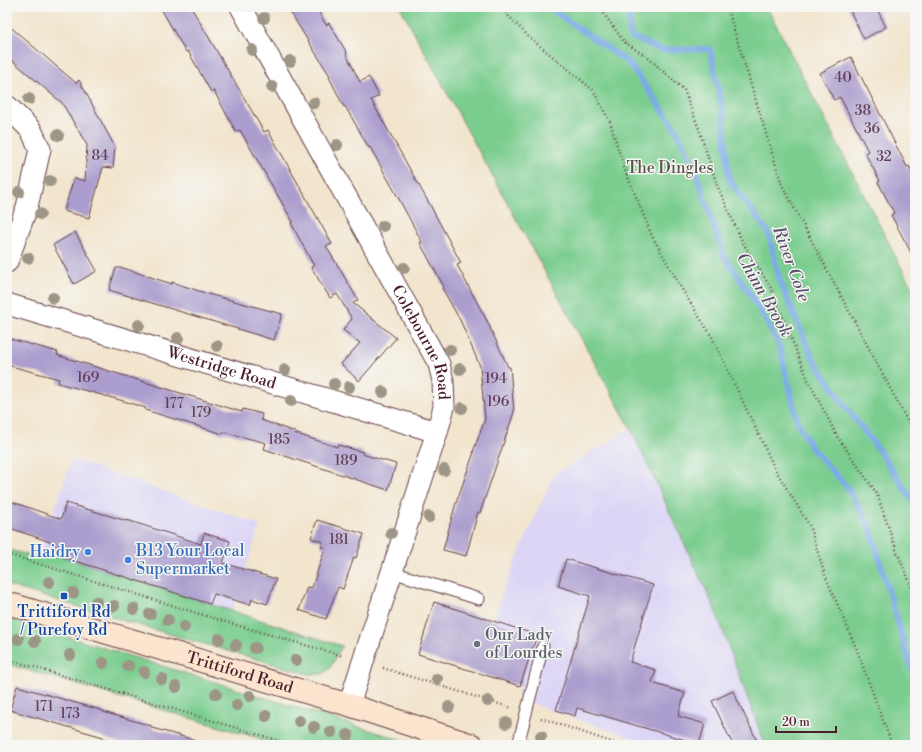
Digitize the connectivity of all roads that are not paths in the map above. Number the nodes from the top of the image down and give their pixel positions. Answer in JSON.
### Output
{"nodes":[{"id":1,"x":240,"y":7,"type":"edge"},
{"id":2,"x":7,"y":106,"type":"edge"},
{"id":3,"x":7,"y":262,"type":"edge"},
{"id":4,"x":7,"y":304,"type":"edge"},
{"id":5,"x":437,"y":432,"type":"junction"},
{"id":6,"x":392,"y":572,"type":"junction"},
{"id":7,"x":479,"y":599,"type":"dead end"},
{"id":8,"x":7,"y":603,"type":"edge"},
{"id":9,"x":543,"y":646,"type":"dead end"},
{"id":10,"x":349,"y":705,"type":"junction"},
{"id":11,"x":472,"y":745,"type":"edge"},
{"id":12,"x":518,"y":745,"type":"edge"}],
"edges":[{"from":1,"to":5,"type":"street","name":"Colebourne Road"},
{"from":2,"to":3,"type":"street"},
{"from":4,"to":5,"type":"street","name":"Westridge Road"},
{"from":5,"to":6,"type":"street","name":"Colebourne Road"},
{"from":6,"to":7,"type":"lane"},
{"from":6,"to":10,"type":"street","name":"Colebourne Road"},
{"from":8,"to":10,"type":"street","name":"Trittiford Road"},
{"from":9,"to":12,"type":"lane"},
{"from":10,"to":11,"type":"street","name":"Trittiford Road"}]}
